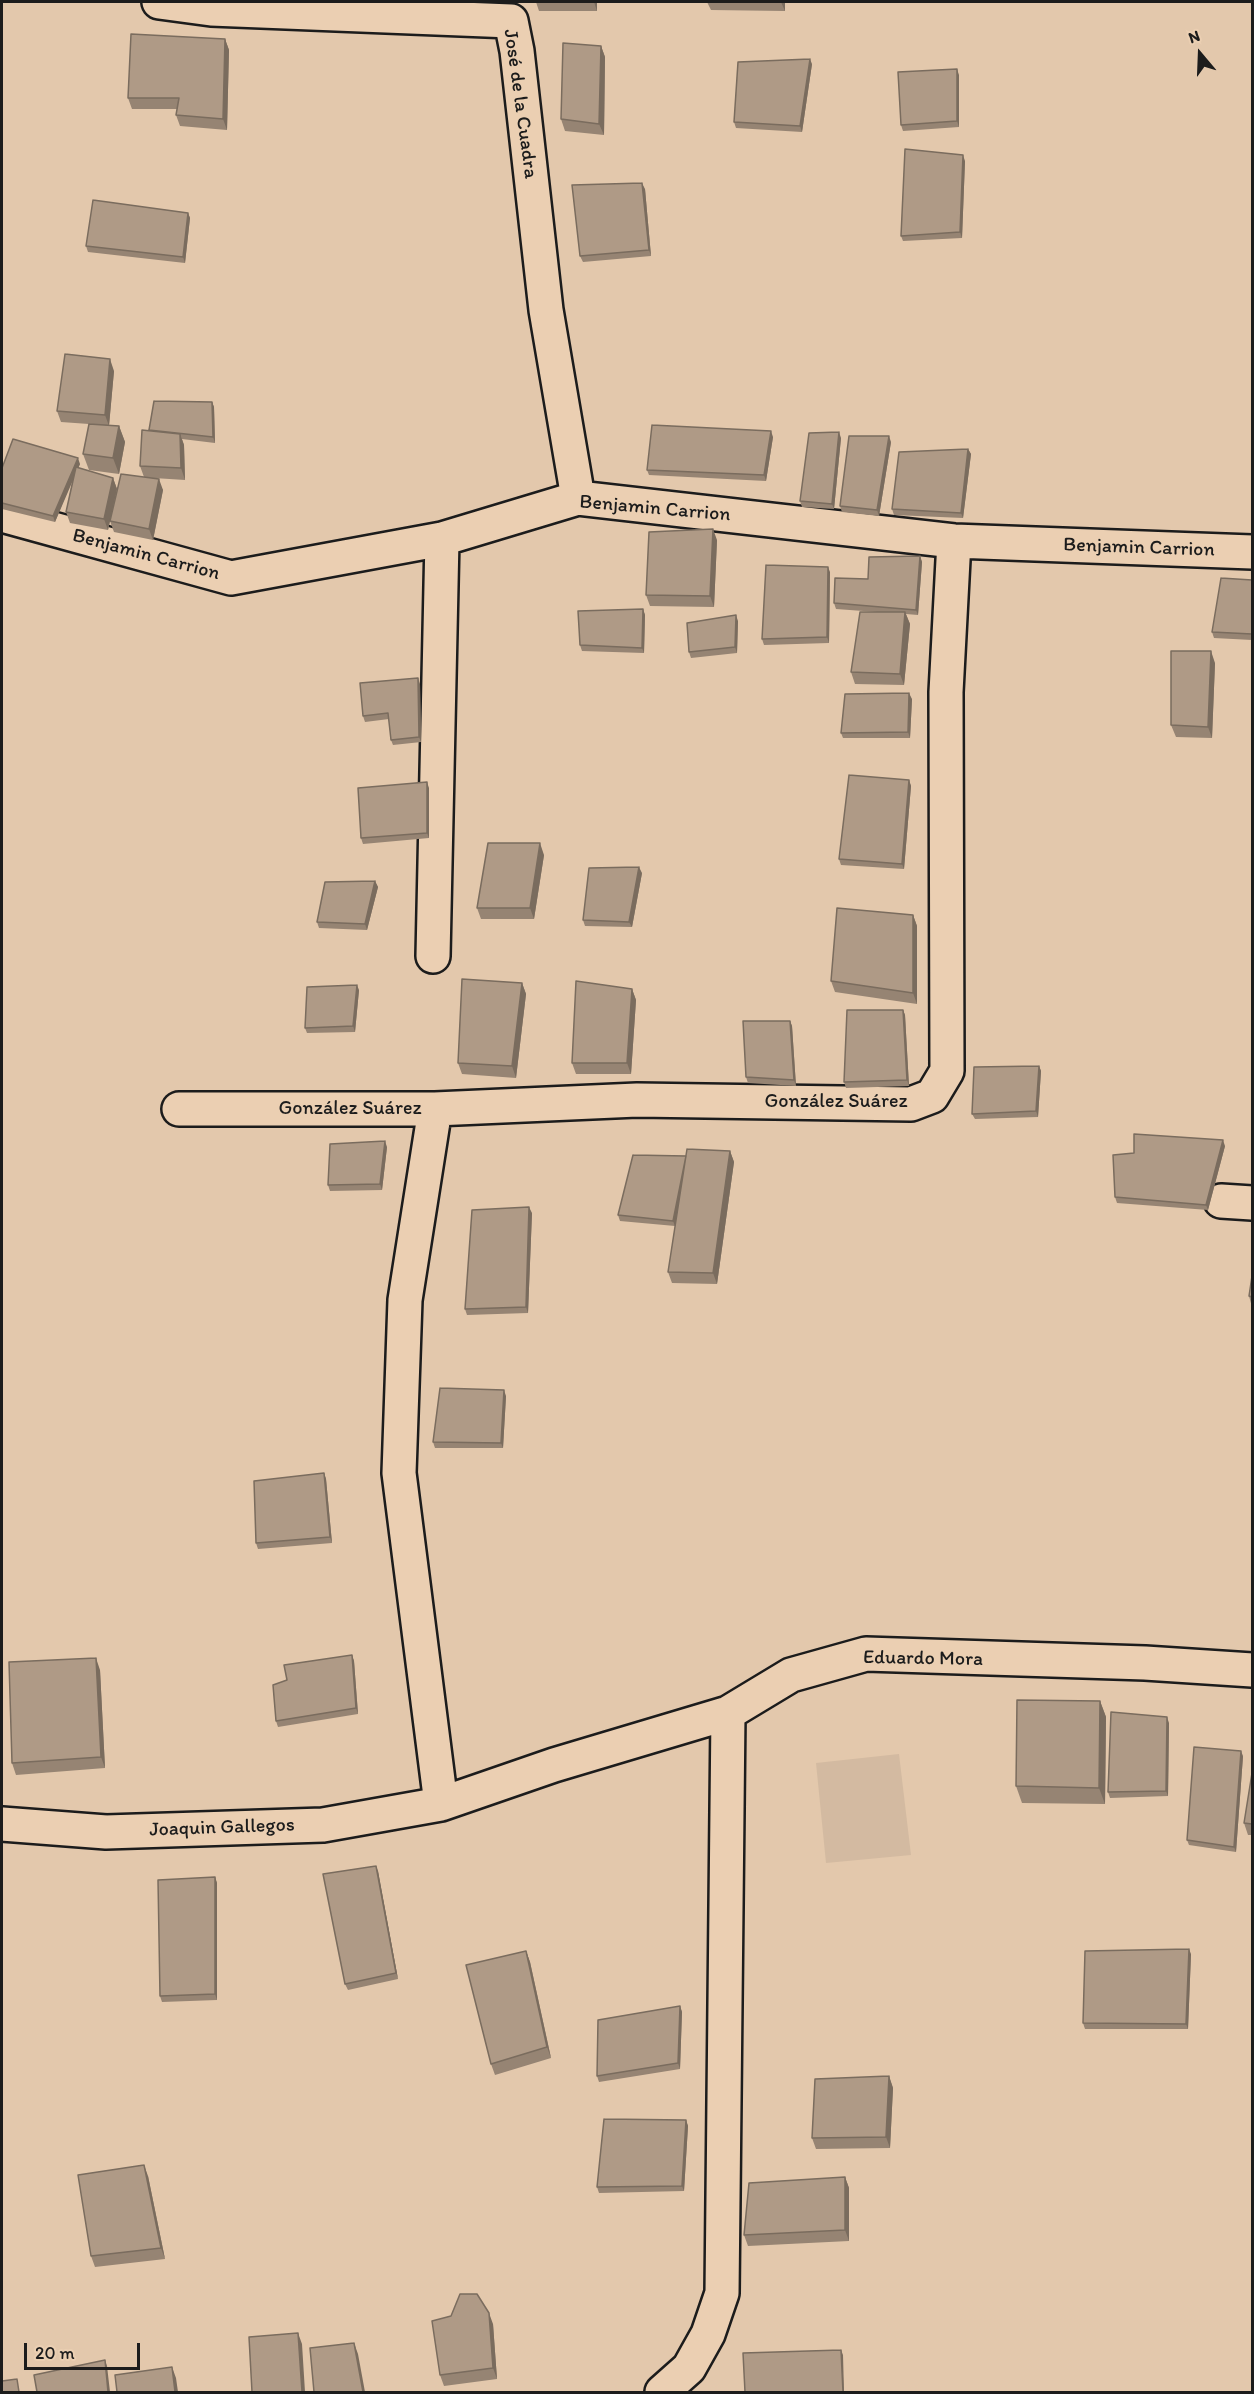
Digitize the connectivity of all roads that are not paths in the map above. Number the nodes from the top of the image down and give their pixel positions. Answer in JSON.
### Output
{"nodes":[{"id":1,"x":159,"y":2,"type":"edge"},
{"id":2,"x":578,"y":498,"type":"junction"},
{"id":3,"x":2,"y":514,"type":"edge"},
{"id":4,"x":442,"y":539,"type":"junction"},
{"id":5,"x":954,"y":541,"type":"junction"},
{"id":6,"x":1252,"y":552,"type":"edge"},
{"id":7,"x":433,"y":956,"type":"dead end"},
{"id":8,"x":179,"y":1109,"type":"dead end"},
{"id":9,"x":435,"y":1109,"type":"junction"},
{"id":10,"x":1252,"y":1670,"type":"edge"},
{"id":11,"x":728,"y":1713,"type":"junction"},
{"id":12,"x":441,"y":1804,"type":"junction"},
{"id":13,"x":2,"y":1824,"type":"edge"},
{"id":14,"x":662,"y":2392,"type":"edge"}],
"edges":[{"from":1,"to":2,"type":"street","name":"José de la Cuadra"},
{"from":2,"to":4,"type":"street","name":"Benjamin Carrion"},
{"from":2,"to":5,"type":"street","name":"Benjamin Carrion"},
{"from":3,"to":4,"type":"street","name":"Benjamin Carrion"},
{"from":4,"to":7,"type":"street"},
{"from":5,"to":6,"type":"street","name":"Benjamin Carrion"},
{"from":5,"to":9,"type":"street","name":"González Suárez"},
{"from":8,"to":9,"type":"street","name":"González Suárez"},
{"from":9,"to":12,"type":"street"},
{"from":10,"to":11,"type":"street","name":"Eduardo Mora"},
{"from":11,"to":12,"type":"street","name":"Eduardo Mora"},
{"from":11,"to":14,"type":"street"},
{"from":12,"to":13,"type":"street","name":"Joaquin Gallegos"}]}
